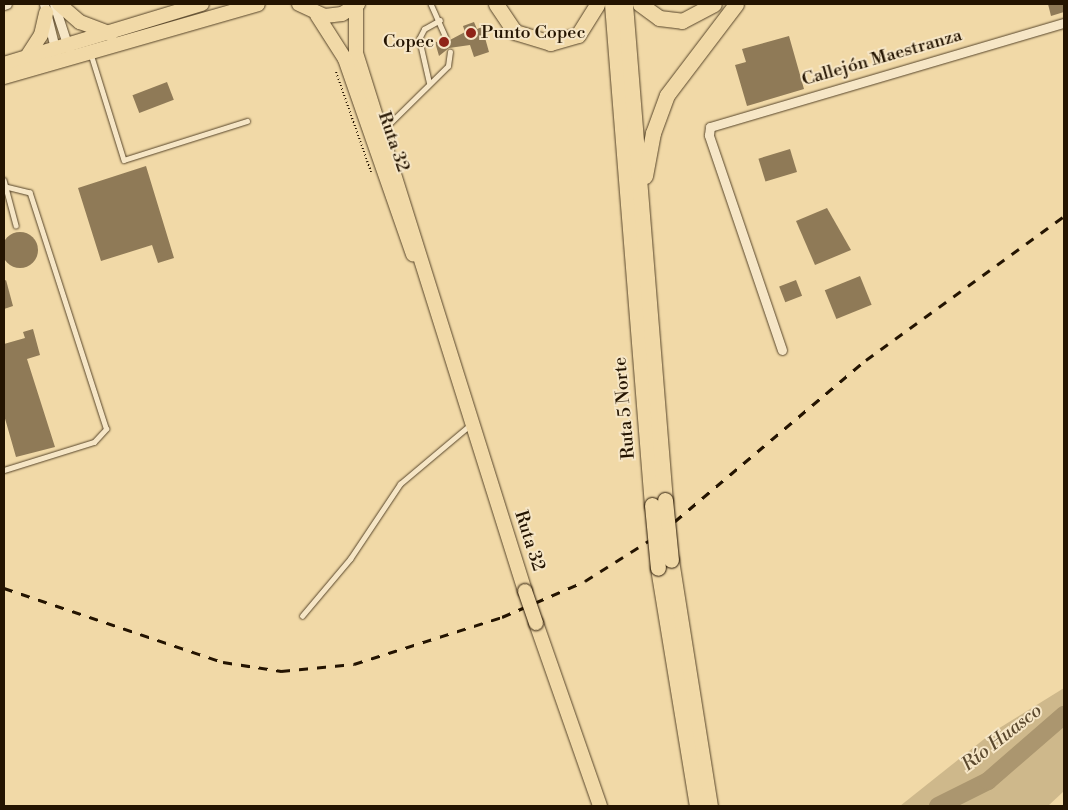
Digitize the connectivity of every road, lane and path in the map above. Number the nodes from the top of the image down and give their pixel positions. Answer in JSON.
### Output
{"nodes":[{"id":1,"x":59,"y":4,"type":"edge"},
{"id":2,"x":202,"y":4,"type":"edge"},
{"id":3,"x":258,"y":4,"type":"edge"},
{"id":4,"x":298,"y":4,"type":"edge"},
{"id":5,"x":431,"y":4,"type":"edge"},
{"id":6,"x":441,"y":4,"type":"edge"},
{"id":7,"x":496,"y":4,"type":"edge"},
{"id":8,"x":598,"y":4,"type":"edge"},
{"id":9,"x":612,"y":4,"type":"edge"},
{"id":10,"x":625,"y":4,"type":"edge"},
{"id":11,"x":640,"y":4,"type":"edge"},
{"id":12,"x":714,"y":4,"type":"edge"},
{"id":13,"x":736,"y":4,"type":"edge"},
{"id":14,"x":357,"y":5,"type":"edge"},
{"id":15,"x":48,"y":7,"type":"edge"},
{"id":16,"x":436,"y":9,"type":"junction"},
{"id":17,"x":317,"y":15,"type":"junction"},
{"id":18,"x":440,"y":20,"type":"junction"},
{"id":19,"x":1064,"y":23,"type":"edge"},
{"id":20,"x":111,"y":34,"type":"junction"},
{"id":21,"x":446,"y":38,"type":"dead end"},
{"id":22,"x":90,"y":52,"type":"junction"},
{"id":23,"x":450,"y":52,"type":"dead end"},
{"id":24,"x":63,"y":54,"type":"junction"},
{"id":25,"x":26,"y":58,"type":"junction"},
{"id":26,"x":4,"y":64,"type":"edge"},
{"id":27,"x":4,"y":76,"type":"edge"},
{"id":28,"x":429,"y":83,"type":"junction"},
{"id":29,"x":247,"y":120,"type":"dead end"},
{"id":30,"x":376,"y":132,"type":"junction"},
{"id":31,"x":4,"y":180,"type":"edge"},
{"id":32,"x":6,"y":187,"type":"junction"},
{"id":33,"x":16,"y":225,"type":"dead end"},
{"id":34,"x":642,"y":232,"type":"junction"},
{"id":35,"x":782,"y":350,"type":"dead end"},
{"id":36,"x":472,"y":424,"type":"junction"},
{"id":37,"x":4,"y":470,"type":"edge"},
{"id":38,"x":658,"y":503,"type":"junction"},
{"id":39,"x":302,"y":616,"type":"dead end"},
{"id":40,"x":694,"y":755,"type":"junction"},
{"id":41,"x":600,"y":806,"type":"edge"},
{"id":42,"x":697,"y":806,"type":"edge"},
{"id":43,"x":710,"y":806,"type":"edge"}],
"edges":[{"from":1,"to":20,"type":"main road"},
{"from":2,"to":20,"type":"main road"},
{"from":3,"to":22,"type":"main road"},
{"from":4,"to":17,"type":"main road"},
{"from":5,"to":16,"type":"lane"},
{"from":6,"to":16,"type":"lane"},
{"from":7,"to":8,"type":"highway"},
{"from":9,"to":38,"type":"highway","name":"Ruta 5 Norte"},
{"from":10,"to":34,"type":"highway","name":"Ruta 5 Norte"},
{"from":11,"to":12,"type":"highway"},
{"from":13,"to":34,"type":"highway"},
{"from":14,"to":17,"type":"main road"},
{"from":14,"to":30,"type":"main road","name":"Ruta 32"},
{"from":15,"to":24,"type":"street"},
{"from":15,"to":25,"type":"main road"},
{"from":16,"to":18,"type":"lane"},
{"from":17,"to":30,"type":"main road","name":"Ruta 32"},
{"from":18,"to":21,"type":"lane"},
{"from":18,"to":28,"type":"lane"},
{"from":19,"to":35,"type":"street","name":"Callejón Maestranza"},
{"from":20,"to":24,"type":"main road"},
{"from":22,"to":24,"type":"main road"},
{"from":22,"to":29,"type":"lane"},
{"from":23,"to":28,"type":"lane"},
{"from":24,"to":25,"type":"main road"},
{"from":24,"to":27,"type":"main road"},
{"from":25,"to":26,"type":"main road"},
{"from":28,"to":30,"type":"lane"},
{"from":30,"to":36,"type":"main road","name":"Ruta 32"},
{"from":31,"to":32,"type":"lane"},
{"from":32,"to":33,"type":"lane"},
{"from":32,"to":37,"type":"lane"},
{"from":34,"to":38,"type":"highway","name":"Ruta 5 Norte"},
{"from":36,"to":39,"type":"lane"},
{"from":36,"to":41,"type":"main road","name":"Ruta 32","bridge":true},
{"from":38,"to":40,"type":"highway","name":"Ruta 5 Norte","bridge":true},
{"from":40,"to":42,"type":"highway","name":"Ruta 5 Norte"},
{"from":40,"to":43,"type":"highway","name":"Ruta 5 Norte"}]}
